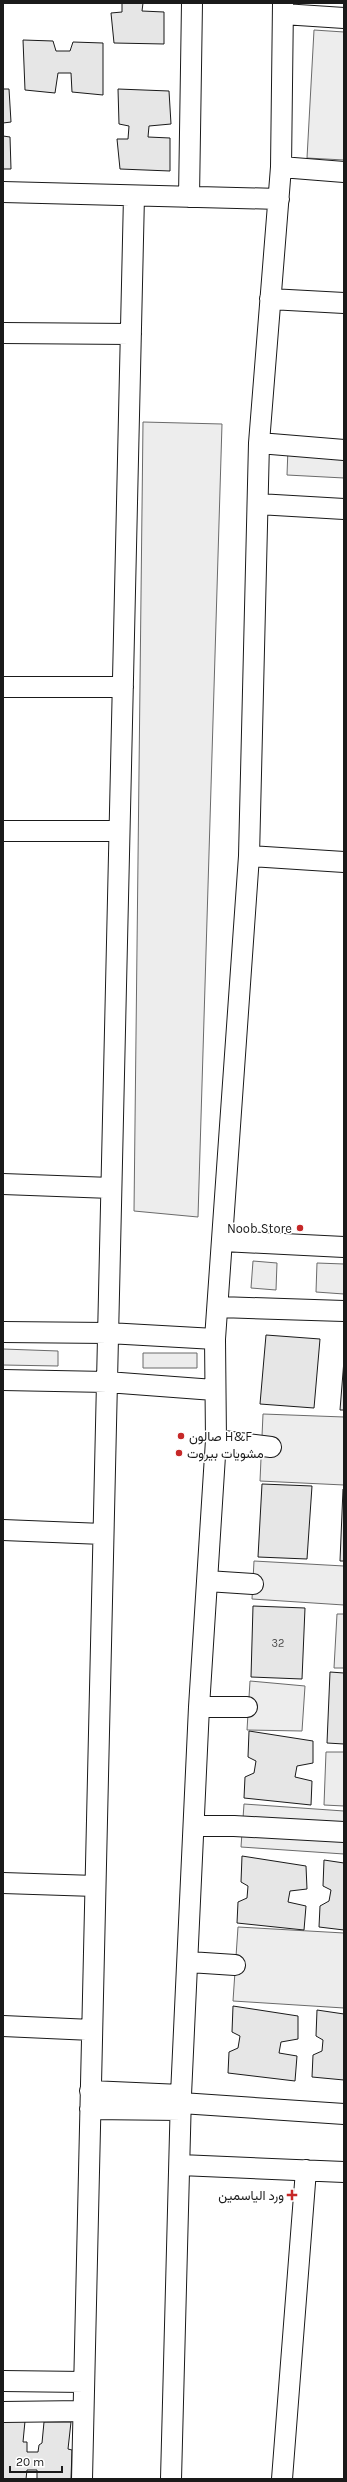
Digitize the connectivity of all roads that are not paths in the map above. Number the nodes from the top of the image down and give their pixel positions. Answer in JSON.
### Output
{"nodes":[{"id":1,"x":192,"y":3,"type":"edge"},
{"id":2,"x":283,"y":9,"type":"edge"},
{"id":3,"x":344,"y":18,"type":"edge"},
{"id":4,"x":281,"y":167,"type":"junction"},
{"id":5,"x":344,"y":172,"type":"edge"},
{"id":6,"x":3,"y":192,"type":"edge"},
{"id":7,"x":134,"y":196,"type":"junction"},
{"id":8,"x":189,"y":197,"type":"junction"},
{"id":9,"x":279,"y":199,"type":"junction"},
{"id":10,"x":270,"y":299,"type":"junction"},
{"id":11,"x":344,"y":303,"type":"edge"},
{"id":12,"x":3,"y":333,"type":"edge"},
{"id":13,"x":131,"y":334,"type":"junction"},
{"id":14,"x":259,"y":443,"type":"junction"},
{"id":15,"x":344,"y":450,"type":"edge"},
{"id":16,"x":258,"y":504,"type":"junction"},
{"id":17,"x":344,"y":509,"type":"edge"},
{"id":18,"x":3,"y":687,"type":"edge"},
{"id":19,"x":123,"y":687,"type":"junction"},
{"id":20,"x":3,"y":831,"type":"edge"},
{"id":21,"x":119,"y":831,"type":"junction"},
{"id":22,"x":249,"y":856,"type":"junction"},
{"id":23,"x":344,"y":862,"type":"edge"},
{"id":24,"x":3,"y":1184,"type":"edge"},
{"id":25,"x":111,"y":1188,"type":"junction"},
{"id":26,"x":223,"y":1241,"type":"junction"},
{"id":27,"x":344,"y":1247,"type":"edge"},
{"id":28,"x":219,"y":1307,"type":"junction"},
{"id":29,"x":344,"y":1311,"type":"edge"},
{"id":30,"x":3,"y":1332,"type":"edge"},
{"id":31,"x":108,"y":1333,"type":"junction"},
{"id":32,"x":215,"y":1339,"type":"junction"},
{"id":33,"x":3,"y":1380,"type":"edge"},
{"id":34,"x":107,"y":1382,"type":"junction"},
{"id":35,"x":214,"y":1390,"type":"junction"},
{"id":36,"x":216,"y":1440,"type":"junction"},
{"id":37,"x":271,"y":1447,"type":"dead end"},
{"id":38,"x":3,"y":1530,"type":"edge"},
{"id":39,"x":103,"y":1534,"type":"junction"},
{"id":40,"x":207,"y":1581,"type":"junction"},
{"id":41,"x":253,"y":1584,"type":"dead end"},
{"id":42,"x":199,"y":1707,"type":"junction"},
{"id":43,"x":247,"y":1707,"type":"dead end"},
{"id":44,"x":194,"y":1826,"type":"junction"},
{"id":45,"x":344,"y":1832,"type":"edge"},
{"id":46,"x":3,"y":1883,"type":"edge"},
{"id":47,"x":95,"y":1886,"type":"junction"},
{"id":48,"x":188,"y":1962,"type":"junction"},
{"id":49,"x":235,"y":1965,"type":"dead end"},
{"id":50,"x":3,"y":2026,"type":"edge"},
{"id":51,"x":92,"y":2030,"type":"junction"},
{"id":52,"x":90,"y":2100,"type":"junction"},
{"id":53,"x":181,"y":2103,"type":"junction"},
{"id":54,"x":344,"y":2114,"type":"edge"},
{"id":55,"x":180,"y":2165,"type":"junction"},
{"id":56,"x":306,"y":2170,"type":"junction"},
{"id":57,"x":344,"y":2172,"type":"edge"},
{"id":58,"x":3,"y":2381,"type":"edge"},
{"id":59,"x":84,"y":2382,"type":"junction"},
{"id":60,"x":83,"y":2411,"type":"junction"},
{"id":61,"x":3,"y":2412,"type":"edge"},
{"id":62,"x":82,"y":2479,"type":"edge"},
{"id":63,"x":171,"y":2479,"type":"edge"},
{"id":64,"x":282,"y":2479,"type":"edge"}],
"edges":[{"from":1,"to":8,"type":"street"},
{"from":2,"to":3,"type":"street"},
{"from":2,"to":4,"type":"street"},
{"from":4,"to":5,"type":"street"},
{"from":4,"to":9,"type":"street"},
{"from":6,"to":7,"type":"street"},
{"from":7,"to":8,"type":"street"},
{"from":7,"to":13,"type":"street"},
{"from":8,"to":9,"type":"street"},
{"from":9,"to":10,"type":"street"},
{"from":10,"to":11,"type":"street"},
{"from":10,"to":14,"type":"street"},
{"from":12,"to":13,"type":"street"},
{"from":13,"to":19,"type":"street"},
{"from":14,"to":15,"type":"street"},
{"from":14,"to":16,"type":"street"},
{"from":16,"to":17,"type":"street"},
{"from":16,"to":22,"type":"street"},
{"from":18,"to":19,"type":"street"},
{"from":19,"to":21,"type":"street"},
{"from":20,"to":21,"type":"street"},
{"from":21,"to":25,"type":"street"},
{"from":22,"to":23,"type":"street"},
{"from":22,"to":26,"type":"street"},
{"from":24,"to":25,"type":"street"},
{"from":25,"to":31,"type":"street"},
{"from":26,"to":27,"type":"street"},
{"from":26,"to":28,"type":"street"},
{"from":28,"to":29,"type":"street"},
{"from":28,"to":32,"type":"street"},
{"from":30,"to":31,"type":"street"},
{"from":31,"to":32,"type":"street"},
{"from":31,"to":34,"type":"street"},
{"from":32,"to":35,"type":"street"},
{"from":33,"to":34,"type":"street"},
{"from":34,"to":35,"type":"street"},
{"from":34,"to":39,"type":"street"},
{"from":35,"to":36,"type":"street"},
{"from":36,"to":37,"type":"street"},
{"from":36,"to":40,"type":"street"},
{"from":38,"to":39,"type":"street"},
{"from":39,"to":47,"type":"street"},
{"from":40,"to":41,"type":"street"},
{"from":40,"to":42,"type":"street"},
{"from":42,"to":43,"type":"street"},
{"from":42,"to":44,"type":"street"},
{"from":44,"to":45,"type":"street"},
{"from":44,"to":48,"type":"street"},
{"from":46,"to":47,"type":"street"},
{"from":47,"to":51,"type":"street"},
{"from":48,"to":49,"type":"street"},
{"from":48,"to":53,"type":"street"},
{"from":50,"to":51,"type":"street"},
{"from":51,"to":52,"type":"street"},
{"from":52,"to":53,"type":"street"},
{"from":52,"to":59,"type":"street"},
{"from":53,"to":54,"type":"street"},
{"from":53,"to":55,"type":"street"},
{"from":55,"to":56,"type":"street"},
{"from":55,"to":63,"type":"street"},
{"from":56,"to":57,"type":"street"},
{"from":56,"to":64,"type":"street"},
{"from":58,"to":59,"type":"street"},
{"from":59,"to":60,"type":"street"},
{"from":60,"to":61,"type":"street"},
{"from":60,"to":62,"type":"street"}]}
